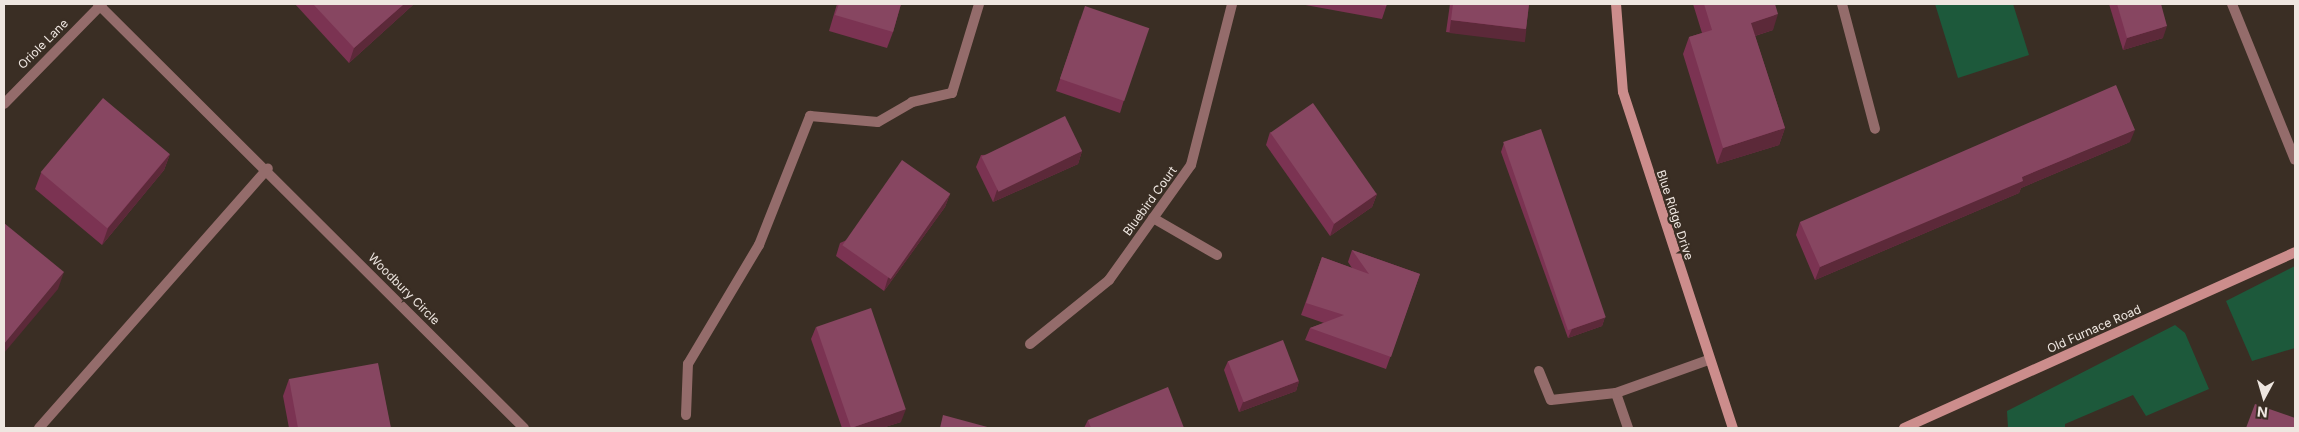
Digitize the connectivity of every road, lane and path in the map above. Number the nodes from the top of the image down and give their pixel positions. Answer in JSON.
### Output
{"nodes":[{"id":1,"x":100,"y":4,"type":"edge"},
{"id":2,"x":979,"y":4,"type":"edge"},
{"id":3,"x":1232,"y":4,"type":"edge"},
{"id":4,"x":1616,"y":4,"type":"edge"},
{"id":5,"x":1842,"y":4,"type":"edge"},
{"id":6,"x":2232,"y":4,"type":"edge"},
{"id":7,"x":4,"y":104,"type":"edge"},
{"id":8,"x":1876,"y":129,"type":"dead end"},
{"id":9,"x":2295,"y":160,"type":"edge"},
{"id":10,"x":268,"y":168,"type":"junction"},
{"id":11,"x":1153,"y":218,"type":"junction"},
{"id":12,"x":2295,"y":252,"type":"edge"},
{"id":13,"x":1217,"y":255,"type":"dead end"},
{"id":14,"x":1030,"y":344,"type":"dead end"},
{"id":15,"x":1708,"y":360,"type":"junction"},
{"id":16,"x":1539,"y":371,"type":"dead end"},
{"id":17,"x":1616,"y":393,"type":"junction"},
{"id":18,"x":686,"y":415,"type":"dead end"},
{"id":19,"x":40,"y":428,"type":"edge"},
{"id":20,"x":524,"y":428,"type":"edge"},
{"id":21,"x":1628,"y":428,"type":"edge"},
{"id":22,"x":1733,"y":428,"type":"edge"},
{"id":23,"x":1904,"y":428,"type":"edge"}],
"edges":[{"from":1,"to":7,"type":"street","name":"Oriole Lane"},
{"from":1,"to":10,"type":"street","name":"Woodbury Circle"},
{"from":2,"to":18,"type":"street"},
{"from":3,"to":11,"type":"street","name":"Bluebird Court"},
{"from":4,"to":15,"type":"street","name":"Blue Ridge Drive"},
{"from":5,"to":8,"type":"street"},
{"from":6,"to":9,"type":"street"},
{"from":10,"to":19,"type":"street"},
{"from":10,"to":20,"type":"street","name":"Woodbury Circle"},
{"from":11,"to":13,"type":"street"},
{"from":11,"to":14,"type":"street","name":"Bluebird Court"},
{"from":12,"to":23,"type":"street","name":"Old Furnace Road"},
{"from":15,"to":17,"type":"street"},
{"from":15,"to":22,"type":"street","name":"Blue Ridge Drive"},
{"from":16,"to":17,"type":"street"},
{"from":17,"to":21,"type":"street"}]}
